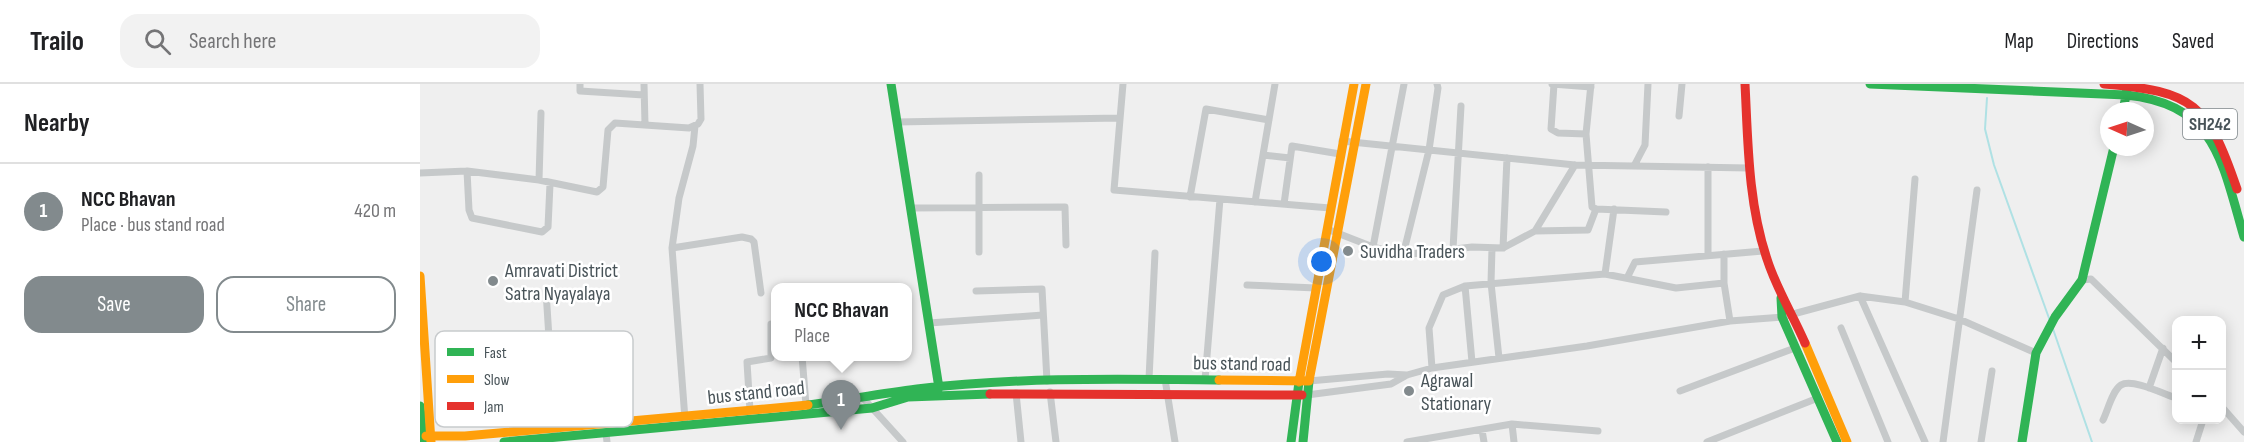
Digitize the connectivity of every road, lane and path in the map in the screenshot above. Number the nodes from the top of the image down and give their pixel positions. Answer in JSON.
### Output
{"nodes":[{"id":1,"x":580,"y":84,"type":"edge"},
{"id":2,"x":644,"y":84,"type":"edge"},
{"id":3,"x":700,"y":84,"type":"edge"},
{"id":4,"x":891,"y":84,"type":"edge"},
{"id":5,"x":1123,"y":84,"type":"edge"},
{"id":6,"x":1275,"y":84,"type":"edge"},
{"id":7,"x":1354,"y":84,"type":"edge"},
{"id":8,"x":1366,"y":84,"type":"edge"},
{"id":9,"x":1404,"y":84,"type":"edge"},
{"id":10,"x":1437,"y":84,"type":"edge"},
{"id":11,"x":1552,"y":84,"type":"edge"},
{"id":12,"x":1648,"y":84,"type":"edge"},
{"id":13,"x":1682,"y":84,"type":"edge"},
{"id":14,"x":1745,"y":84,"type":"edge"},
{"id":15,"x":1870,"y":84,"type":"edge"},
{"id":16,"x":2104,"y":84,"type":"edge"},
{"id":17,"x":1591,"y":86,"type":"edge"},
{"id":18,"x":2128,"y":88,"type":"edge"},
{"id":19,"x":644,"y":95,"type":"junction"},
{"id":20,"x":1461,"y":106,"type":"dead end"},
{"id":21,"x":541,"y":112,"type":"dead end"},
{"id":22,"x":1679,"y":116,"type":"dead end"},
{"id":23,"x":1120,"y":118,"type":"junction"},
{"id":24,"x":1269,"y":120,"type":"junction"},
{"id":25,"x":897,"y":123,"type":"junction"},
{"id":26,"x":645,"y":124,"type":"junction"},
{"id":27,"x":695,"y":126,"type":"junction"},
{"id":28,"x":1586,"y":134,"type":"junction"},
{"id":29,"x":1342,"y":141,"type":"junction"},
{"id":30,"x":1354,"y":142,"type":"junction"},
{"id":31,"x":1392,"y":146,"type":"junction"},
{"id":32,"x":1429,"y":150,"type":"junction"},
{"id":33,"x":1458,"y":153,"type":"junction"},
{"id":34,"x":1340,"y":154,"type":"junction"},
{"id":35,"x":1263,"y":155,"type":"junction"},
{"id":36,"x":2112,"y":156,"type":"edge"},
{"id":37,"x":1290,"y":158,"type":"junction"},
{"id":38,"x":1507,"y":158,"type":"junction"},
{"id":39,"x":1575,"y":165,"type":"junction"},
{"id":40,"x":1590,"y":165,"type":"junction"},
{"id":41,"x":1634,"y":166,"type":"junction"},
{"id":42,"x":1708,"y":167,"type":"junction"},
{"id":43,"x":1749,"y":168,"type":"junction"},
{"id":44,"x":467,"y":171,"type":"junction"},
{"id":45,"x":420,"y":173,"type":"edge"},
{"id":46,"x":979,"y":174,"type":"dead end"},
{"id":47,"x":539,"y":180,"type":"junction"},
{"id":48,"x":1915,"y":180,"type":"dead end"},
{"id":49,"x":550,"y":184,"type":"junction"},
{"id":50,"x":1977,"y":190,"type":"dead end"},
{"id":51,"x":1190,"y":196,"type":"junction"},
{"id":52,"x":1220,"y":199,"type":"junction"},
{"id":53,"x":1255,"y":202,"type":"junction"},
{"id":54,"x":1284,"y":204,"type":"junction"},
{"id":55,"x":910,"y":208,"type":"junction"},
{"id":56,"x":979,"y":208,"type":"junction"},
{"id":57,"x":1330,"y":208,"type":"junction"},
{"id":58,"x":1596,"y":209,"type":"junction"},
{"id":59,"x":1614,"y":209,"type":"junction"},
{"id":60,"x":1666,"y":212,"type":"dead end"},
{"id":61,"x":2244,"y":213,"type":"edge"},
{"id":62,"x":1327,"y":229,"type":"junction"},
{"id":63,"x":1535,"y":231,"type":"junction"},
{"id":64,"x":1337,"y":233,"type":"junction"},
{"id":65,"x":2244,"y":237,"type":"edge"},
{"id":66,"x":1066,"y":245,"type":"dead end"},
{"id":67,"x":1373,"y":247,"type":"junction"},
{"id":68,"x":672,"y":248,"type":"junction"},
{"id":69,"x":1492,"y":248,"type":"junction"},
{"id":70,"x":1503,"y":248,"type":"junction"},
{"id":71,"x":1453,"y":249,"type":"junction"},
{"id":72,"x":1763,"y":251,"type":"junction"},
{"id":73,"x":979,"y":252,"type":"dead end"},
{"id":74,"x":1155,"y":253,"type":"dead end"},
{"id":75,"x":1724,"y":254,"type":"junction"},
{"id":76,"x":1403,"y":255,"type":"junction"},
{"id":77,"x":1708,"y":255,"type":"junction"},
{"id":78,"x":1605,"y":274,"type":"junction"},
{"id":79,"x":420,"y":276,"type":"edge"},
{"id":80,"x":1627,"y":278,"type":"junction"},
{"id":81,"x":2082,"y":280,"type":"junction"},
{"id":82,"x":1491,"y":283,"type":"junction"},
{"id":83,"x":1724,"y":283,"type":"junction"},
{"id":84,"x":1246,"y":285,"type":"dead end"},
{"id":85,"x":1464,"y":286,"type":"junction"},
{"id":86,"x":1316,"y":288,"type":"junction"},
{"id":87,"x":546,"y":291,"type":"dead end"},
{"id":88,"x":976,"y":291,"type":"dead end"},
{"id":89,"x":761,"y":293,"type":"dead end"},
{"id":90,"x":1780,"y":295,"type":"junction"},
{"id":91,"x":1860,"y":296,"type":"junction"},
{"id":92,"x":1905,"y":302,"type":"junction"},
{"id":93,"x":1793,"y":314,"type":"junction"},
{"id":94,"x":1043,"y":315,"type":"junction"},
{"id":95,"x":1782,"y":317,"type":"junction"},
{"id":96,"x":1959,"y":320,"type":"junction"},
{"id":97,"x":1730,"y":321,"type":"junction"},
{"id":98,"x":928,"y":323,"type":"junction"},
{"id":99,"x":771,"y":324,"type":"dead end"},
{"id":100,"x":1841,"y":328,"type":"dead end"},
{"id":101,"x":549,"y":331,"type":"edge"},
{"id":102,"x":1795,"y":348,"type":"junction"},
{"id":103,"x":2163,"y":348,"type":"junction"},
{"id":104,"x":2036,"y":353,"type":"junction"},
{"id":105,"x":1499,"y":358,"type":"junction"},
{"id":106,"x":2172,"y":358,"type":"edge"},
{"id":107,"x":802,"y":361,"type":"edge"},
{"id":108,"x":1472,"y":362,"type":"junction"},
{"id":109,"x":1432,"y":368,"type":"junction"},
{"id":110,"x":1992,"y":371,"type":"dead end"},
{"id":111,"x":1407,"y":375,"type":"junction"},
{"id":112,"x":1149,"y":379,"type":"junction"},
{"id":113,"x":1164,"y":380,"type":"junction"},
{"id":114,"x":1205,"y":380,"type":"junction"},
{"id":115,"x":1047,"y":381,"type":"junction"},
{"id":116,"x":1304,"y":382,"type":"junction"},
{"id":117,"x":939,"y":388,"type":"junction"},
{"id":118,"x":2149,"y":388,"type":"junction"},
{"id":119,"x":1680,"y":391,"type":"dead end"},
{"id":120,"x":1050,"y":392,"type":"junction"},
{"id":121,"x":1016,"y":393,"type":"junction"},
{"id":122,"x":1167,"y":395,"type":"junction"},
{"id":123,"x":1302,"y":395,"type":"junction"},
{"id":124,"x":2172,"y":397,"type":"edge"},
{"id":125,"x":863,"y":398,"type":"junction"},
{"id":126,"x":1818,"y":398,"type":"junction"},
{"id":127,"x":806,"y":405,"type":"junction"},
{"id":128,"x":420,"y":406,"type":"edge"},
{"id":129,"x":872,"y":408,"type":"junction"},
{"id":130,"x":750,"y":411,"type":"junction"},
{"id":131,"x":2226,"y":412,"type":"edge"},
{"id":132,"x":2103,"y":420,"type":"dead end"},
{"id":133,"x":685,"y":421,"type":"junction"},
{"id":134,"x":633,"y":423,"type":"edge"},
{"id":135,"x":1512,"y":424,"type":"junction"},
{"id":136,"x":2202,"y":424,"type":"edge"},
{"id":137,"x":556,"y":427,"type":"joint"},
{"id":138,"x":1482,"y":430,"type":"junction"},
{"id":139,"x":1598,"y":431,"type":"dead end"},
{"id":140,"x":2244,"y":432,"type":"edge"},
{"id":141,"x":606,"y":437,"type":"edge"},
{"id":142,"x":555,"y":438,"type":"junction"},
{"id":143,"x":426,"y":439,"type":"edge"},
{"id":144,"x":504,"y":442,"type":"edge"},
{"id":145,"x":903,"y":442,"type":"edge"},
{"id":146,"x":1021,"y":442,"type":"edge"},
{"id":147,"x":1056,"y":442,"type":"edge"},
{"id":148,"x":1175,"y":442,"type":"edge"},
{"id":149,"x":1291,"y":442,"type":"edge"},
{"id":150,"x":1303,"y":442,"type":"edge"},
{"id":151,"x":1407,"y":442,"type":"edge"},
{"id":152,"x":1484,"y":442,"type":"edge"},
{"id":153,"x":1514,"y":442,"type":"edge"},
{"id":154,"x":1707,"y":442,"type":"edge"},
{"id":155,"x":1837,"y":442,"type":"edge"},
{"id":156,"x":1847,"y":442,"type":"edge"},
{"id":157,"x":1888,"y":442,"type":"edge"},
{"id":158,"x":1925,"y":442,"type":"edge"},
{"id":159,"x":1943,"y":442,"type":"edge"},
{"id":160,"x":1981,"y":442,"type":"edge"},
{"id":161,"x":2022,"y":442,"type":"edge"},
{"id":162,"x":2196,"y":442,"type":"edge"}],
"edges":[{"from":1,"to":19,"type":"street"},
{"from":2,"to":19,"type":"street"},
{"from":3,"to":27,"type":"street"},
{"from":4,"to":25,"type":"street"},
{"from":5,"to":23,"type":"street"},
{"from":6,"to":24,"type":"street"},
{"from":7,"to":29,"type":"street"},
{"from":8,"to":30,"type":"street"},
{"from":9,"to":31,"type":"street"},
{"from":10,"to":32,"type":"street"},
{"from":11,"to":17,"type":"street"},
{"from":11,"to":28,"type":"street"},
{"from":12,"to":41,"type":"street"},
{"from":13,"to":22,"type":"street"},
{"from":14,"to":43,"type":"street"},
{"from":15,"to":18,"type":"street","number":"SH242"},
{"from":16,"to":18,"type":"street"},
{"from":17,"to":28,"type":"street"},
{"from":18,"to":61,"type":"street","number":"SH242"},
{"from":18,"to":65,"type":"street","number":"SH242"},
{"from":19,"to":26,"type":"street"},
{"from":20,"to":33,"type":"street"},
{"from":21,"to":47,"type":"street"},
{"from":23,"to":25,"type":"street"},
{"from":23,"to":51,"type":"street"},
{"from":24,"to":35,"type":"street"},
{"from":24,"to":51,"type":"street"},
{"from":25,"to":55,"type":"street"},
{"from":26,"to":27,"type":"street"},
{"from":26,"to":49,"type":"street"},
{"from":27,"to":68,"type":"street"},
{"from":28,"to":40,"type":"street"},
{"from":29,"to":30,"type":"street"},
{"from":29,"to":34,"type":"street"},
{"from":30,"to":31,"type":"street"},
{"from":30,"to":64,"type":"street"},
{"from":31,"to":32,"type":"street"},
{"from":31,"to":67,"type":"street"},
{"from":32,"to":33,"type":"street"},
{"from":32,"to":76,"type":"street"},
{"from":33,"to":38,"type":"street"},
{"from":33,"to":71,"type":"street"},
{"from":34,"to":37,"type":"street"},
{"from":34,"to":57,"type":"street"},
{"from":35,"to":37,"type":"street"},
{"from":35,"to":53,"type":"street"},
{"from":36,"to":81,"type":"street"},
{"from":37,"to":54,"type":"street"},
{"from":38,"to":39,"type":"street"},
{"from":38,"to":70,"type":"street"},
{"from":39,"to":40,"type":"street"},
{"from":39,"to":63,"type":"street"},
{"from":40,"to":41,"type":"street"},
{"from":40,"to":58,"type":"street"},
{"from":41,"to":42,"type":"street"},
{"from":42,"to":43,"type":"street"},
{"from":42,"to":77,"type":"street"},
{"from":43,"to":72,"type":"street"},
{"from":44,"to":45,"type":"street"},
{"from":44,"to":47,"type":"street"},
{"from":44,"to":49,"type":"street"},
{"from":46,"to":56,"type":"street"},
{"from":47,"to":49,"type":"street"},
{"from":48,"to":92,"type":"street"},
{"from":50,"to":96,"type":"street"},
{"from":51,"to":52,"type":"street"},
{"from":52,"to":53,"type":"street"},
{"from":52,"to":114,"type":"street"},
{"from":53,"to":54,"type":"street"},
{"from":54,"to":57,"type":"street"},
{"from":55,"to":56,"type":"street"},
{"from":55,"to":98,"type":"street"},
{"from":56,"to":66,"type":"street"},
{"from":56,"to":73,"type":"street"},
{"from":57,"to":62,"type":"street"},
{"from":58,"to":59,"type":"street"},
{"from":58,"to":63,"type":"street"},
{"from":59,"to":60,"type":"street"},
{"from":59,"to":78,"type":"street"},
{"from":62,"to":64,"type":"street"},
{"from":62,"to":86,"type":"street"},
{"from":63,"to":70,"type":"street"},
{"from":64,"to":67,"type":"street"},
{"from":64,"to":116,"type":"street"},
{"from":67,"to":76,"type":"street"},
{"from":68,"to":89,"type":"street"},
{"from":68,"to":133,"type":"street"},
{"from":69,"to":70,"type":"street"},
{"from":69,"to":71,"type":"street"},
{"from":69,"to":82,"type":"street"},
{"from":71,"to":76,"type":"street"},
{"from":72,"to":75,"type":"street"},
{"from":72,"to":90,"type":"street"},
{"from":74,"to":112,"type":"street"},
{"from":75,"to":77,"type":"street"},
{"from":75,"to":83,"type":"street"},
{"from":77,"to":80,"type":"street"},
{"from":78,"to":80,"type":"street"},
{"from":78,"to":82,"type":"street"},
{"from":79,"to":143,"type":"street"},
{"from":80,"to":83,"type":"street"},
{"from":81,"to":103,"type":"street"},
{"from":81,"to":104,"type":"street"},
{"from":82,"to":85,"type":"street"},
{"from":82,"to":105,"type":"street"},
{"from":83,"to":97,"type":"street"},
{"from":84,"to":86,"type":"street"},
{"from":85,"to":108,"type":"street"},
{"from":85,"to":109,"type":"street"},
{"from":86,"to":116,"type":"street"},
{"from":87,"to":101,"type":"street"},
{"from":88,"to":94,"type":"street"},
{"from":90,"to":93,"type":"street"},
{"from":90,"to":95,"type":"street"},
{"from":91,"to":92,"type":"street"},
{"from":91,"to":93,"type":"street"},
{"from":91,"to":158,"type":"street"},
{"from":92,"to":96,"type":"street"},
{"from":93,"to":95,"type":"street"},
{"from":93,"to":156,"type":"street"},
{"from":94,"to":98,"type":"street"},
{"from":94,"to":115,"type":"street"},
{"from":95,"to":97,"type":"street"},
{"from":95,"to":102,"type":"street"},
{"from":96,"to":104,"type":"street"},
{"from":96,"to":159,"type":"street"},
{"from":97,"to":105,"type":"street"},
{"from":98,"to":117,"type":"street"},
{"from":99,"to":130,"type":"street"},
{"from":100,"to":157,"type":"street"},
{"from":102,"to":119,"type":"street"},
{"from":102,"to":126,"type":"street"},
{"from":103,"to":106,"type":"street"},
{"from":103,"to":118,"type":"street"},
{"from":104,"to":161,"type":"street"},
{"from":105,"to":108,"type":"street"},
{"from":107,"to":127,"type":"street"},
{"from":108,"to":109,"type":"street"},
{"from":109,"to":111,"type":"street"},
{"from":110,"to":160,"type":"street"},
{"from":111,"to":116,"type":"street"},
{"from":111,"to":123,"type":"street"},
{"from":112,"to":113,"type":"street","name":"bus stand road"},
{"from":112,"to":115,"type":"street","name":"bus stand road"},
{"from":113,"to":114,"type":"street","name":"bus stand road"},
{"from":113,"to":122,"type":"street"},
{"from":114,"to":116,"type":"street","name":"bus stand road"},
{"from":115,"to":117,"type":"street","name":"bus stand road"},
{"from":116,"to":123,"type":"street","name":"bus stand road"},
{"from":117,"to":125,"type":"street","name":"bus stand road"},
{"from":118,"to":124,"type":"street"},
{"from":118,"to":132,"type":"street"},
{"from":120,"to":121,"type":"street","name":"bus stand road"},
{"from":120,"to":122,"type":"street","name":"bus stand road"},
{"from":120,"to":147,"type":"street"},
{"from":121,"to":129,"type":"street","name":"bus stand road"},
{"from":121,"to":146,"type":"street"},
{"from":122,"to":123,"type":"street","name":"bus stand road"},
{"from":122,"to":148,"type":"street"},
{"from":123,"to":149,"type":"street","name":"bus stand road"},
{"from":123,"to":150,"type":"street","name":"bus stand road"},
{"from":125,"to":127,"type":"street","name":"bus stand road"},
{"from":125,"to":129,"type":"street"},
{"from":126,"to":154,"type":"street"},
{"from":126,"to":155,"type":"street"},
{"from":127,"to":130,"type":"street","name":"bus stand road"},
{"from":128,"to":143,"type":"street"},
{"from":129,"to":133,"type":"street","name":"bus stand road"},
{"from":129,"to":145,"type":"street"},
{"from":130,"to":133,"type":"street","name":"bus stand road"},
{"from":131,"to":140,"type":"street"},
{"from":133,"to":134,"type":"street","name":"bus stand road"},
{"from":133,"to":141,"type":"street","name":"bus stand road"},
{"from":135,"to":138,"type":"street"},
{"from":135,"to":139,"type":"street"},
{"from":135,"to":153,"type":"street"},
{"from":136,"to":162,"type":"street"},
{"from":137,"to":142,"type":"street"},
{"from":137,"to":143,"type":"street","name":"bus stand road"},
{"from":138,"to":151,"type":"street"},
{"from":138,"to":152,"type":"street"},
{"from":141,"to":142,"type":"street","name":"bus stand road"},
{"from":142,"to":144,"type":"street","name":"bus stand road"}]}
